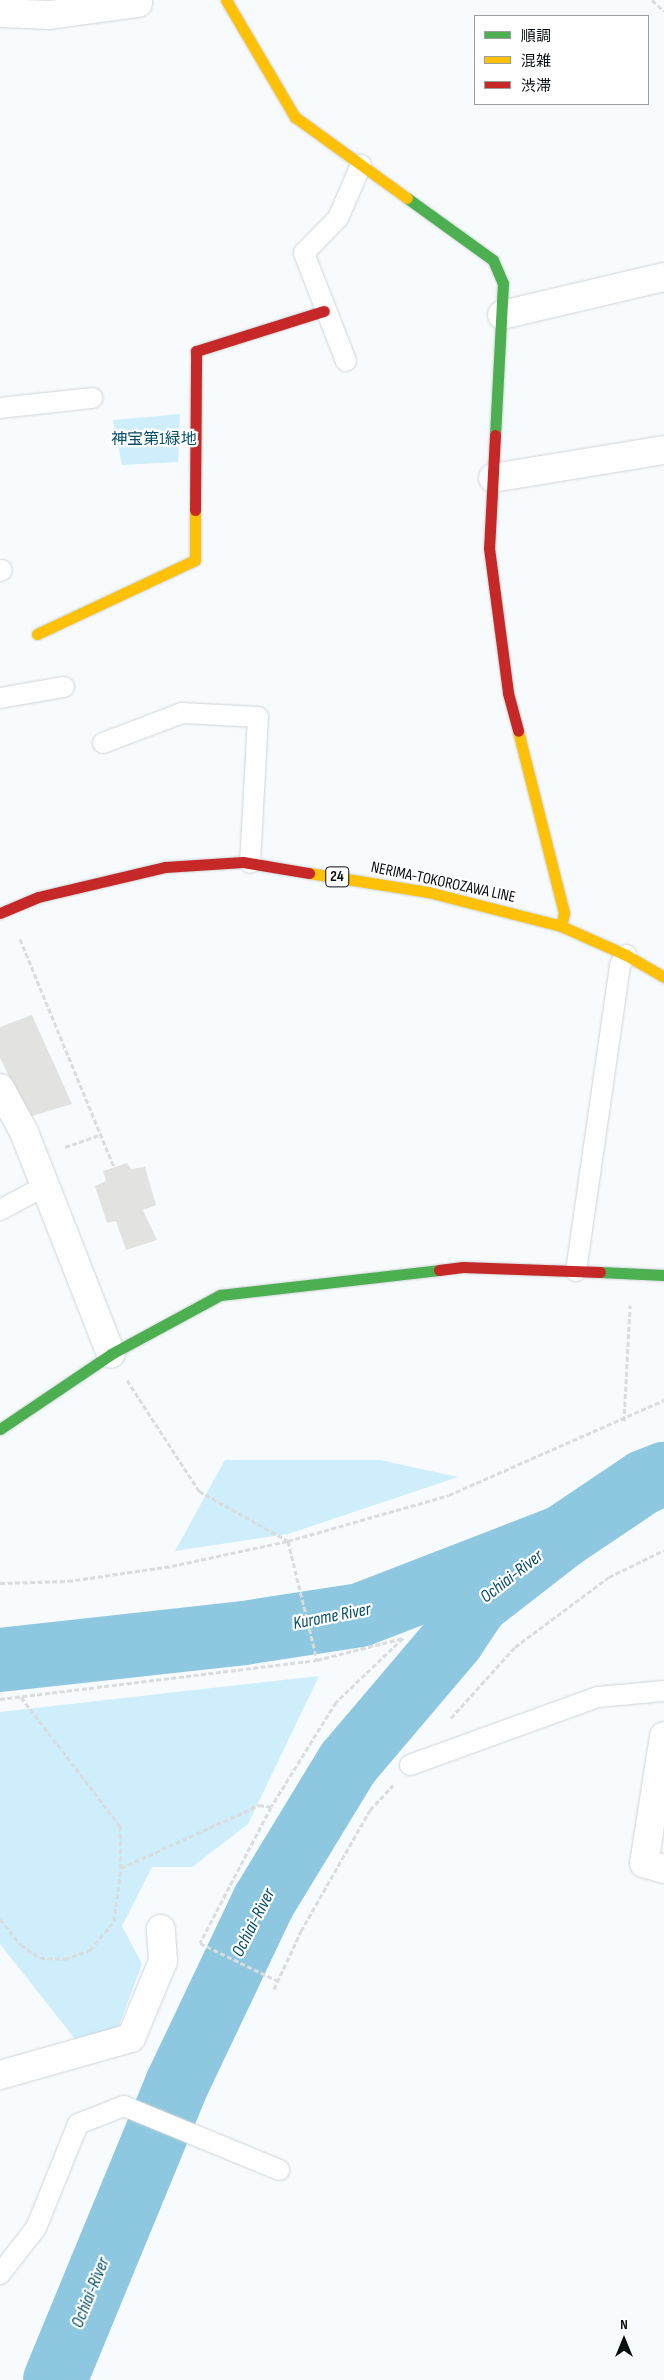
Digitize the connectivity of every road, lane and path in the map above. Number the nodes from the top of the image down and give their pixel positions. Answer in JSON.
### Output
{"nodes":[{"id":1,"x":226,"y":0,"type":"edge"},
{"id":2,"x":652,"y":0,"type":"edge"},
{"id":3,"x":138,"y":3,"type":"dead end"},
{"id":4,"x":664,"y":11,"type":"edge"},
{"id":5,"x":0,"y":13,"type":"edge"},
{"id":6,"x":361,"y":165,"type":"junction"},
{"id":7,"x":664,"y":277,"type":"edge"},
{"id":8,"x":324,"y":311,"type":"junction"},
{"id":9,"x":502,"y":315,"type":"junction"},
{"id":10,"x":346,"y":361,"type":"dead end"},
{"id":11,"x":92,"y":398,"type":"dead end"},
{"id":12,"x":0,"y":408,"type":"edge"},
{"id":13,"x":664,"y":450,"type":"edge"},
{"id":14,"x":493,"y":478,"type":"junction"},
{"id":15,"x":37,"y":634,"type":"dead end"},
{"id":16,"x":64,"y":687,"type":"dead end"},
{"id":17,"x":0,"y":698,"type":"edge"},
{"id":18,"x":103,"y":743,"type":"dead end"},
{"id":19,"x":250,"y":863,"type":"junction"},
{"id":20,"x":4,"y":911,"type":"edge"},
{"id":21,"x":560,"y":926,"type":"junction"},
{"id":22,"x":626,"y":955,"type":"junction"},
{"id":23,"x":664,"y":977,"type":"edge"},
{"id":24,"x":0,"y":1088,"type":"edge"},
{"id":25,"x":114,"y":1168,"type":"dead end"},
{"id":26,"x":45,"y":1186,"type":"junction"},
{"id":27,"x":0,"y":1210,"type":"edge"},
{"id":28,"x":576,"y":1271,"type":"junction"},
{"id":29,"x":632,"y":1275,"type":"junction"},
{"id":30,"x":664,"y":1276,"type":"edge"},
{"id":31,"x":111,"y":1354,"type":"junction"},
{"id":32,"x":664,"y":1400,"type":"edge"},
{"id":33,"x":624,"y":1421,"type":"junction"},
{"id":34,"x":0,"y":1429,"type":"edge"},
{"id":35,"x":288,"y":1541,"type":"junction"},
{"id":36,"x":0,"y":1583,"type":"edge"},
{"id":37,"x":317,"y":1660,"type":"junction"},
{"id":38,"x":664,"y":1691,"type":"edge"},
{"id":39,"x":21,"y":1697,"type":"junction"},
{"id":40,"x":0,"y":1699,"type":"edge"},
{"id":41,"x":664,"y":1736,"type":"edge"},
{"id":42,"x":410,"y":1765,"type":"dead end"},
{"id":43,"x":270,"y":1807,"type":"junction"},
{"id":44,"x":121,"y":1868,"type":"junction"},
{"id":45,"x":664,"y":1869,"type":"edge"},
{"id":46,"x":0,"y":1918,"type":"edge"},
{"id":47,"x":161,"y":1929,"type":"dead end"},
{"id":48,"x":278,"y":1981,"type":"dead end"},
{"id":49,"x":0,"y":2074,"type":"edge"},
{"id":50,"x":279,"y":2170,"type":"dead end"},
{"id":51,"x":0,"y":2274,"type":"edge"}],
"edges":[{"from":1,"to":6,"type":"street"},
{"from":2,"to":4,"type":"path"},
{"from":3,"to":5,"type":"street"},
{"from":6,"to":8,"type":"lane"},
{"from":6,"to":9,"type":"street"},
{"from":7,"to":9,"type":"street"},
{"from":8,"to":10,"type":"lane"},
{"from":8,"to":15,"type":"street"},
{"from":9,"to":14,"type":"street"},
{"from":11,"to":12,"type":"lane"},
{"from":13,"to":14,"type":"street"},
{"from":14,"to":21,"type":"street"},
{"from":16,"to":17,"type":"lane"},
{"from":18,"to":19,"type":"lane"},
{"from":19,"to":20,"type":"street","name":"NERIMA-TOKOROZAWA LINE","number":"24"},
{"from":19,"to":21,"type":"street","name":"NERIMA-TOKOROZAWA LINE","number":"24"},
{"from":20,"to":25,"type":"path"},
{"from":21,"to":22,"type":"street","name":"NERIMA-TOKOROZAWA LINE","number":"24"},
{"from":22,"to":23,"type":"street","name":"NERIMA-TOKOROZAWA LINE","number":"24"},
{"from":22,"to":28,"type":"lane"},
{"from":24,"to":26,"type":"street"},
{"from":26,"to":27,"type":"lane"},
{"from":26,"to":31,"type":"street"},
{"from":28,"to":29,"type":"street"},
{"from":28,"to":31,"type":"street"},
{"from":29,"to":30,"type":"street"},
{"from":29,"to":33,"type":"path"},
{"from":31,"to":34,"type":"street"},
{"from":31,"to":35,"type":"path"},
{"from":32,"to":33,"type":"path"},
{"from":33,"to":35,"type":"path"},
{"from":35,"to":36,"type":"path"},
{"from":35,"to":37,"type":"path"},
{"from":37,"to":39,"type":"path"},
{"from":37,"to":43,"type":"path"},
{"from":38,"to":42,"type":"lane"},
{"from":39,"to":40,"type":"path"},
{"from":39,"to":44,"type":"path"},
{"from":41,"to":45,"type":"street"},
{"from":43,"to":44,"type":"path"},
{"from":43,"to":48,"type":"path"},
{"from":44,"to":46,"type":"path"},
{"from":47,"to":49,"type":"street"},
{"from":50,"to":51,"type":"lane"}]}
